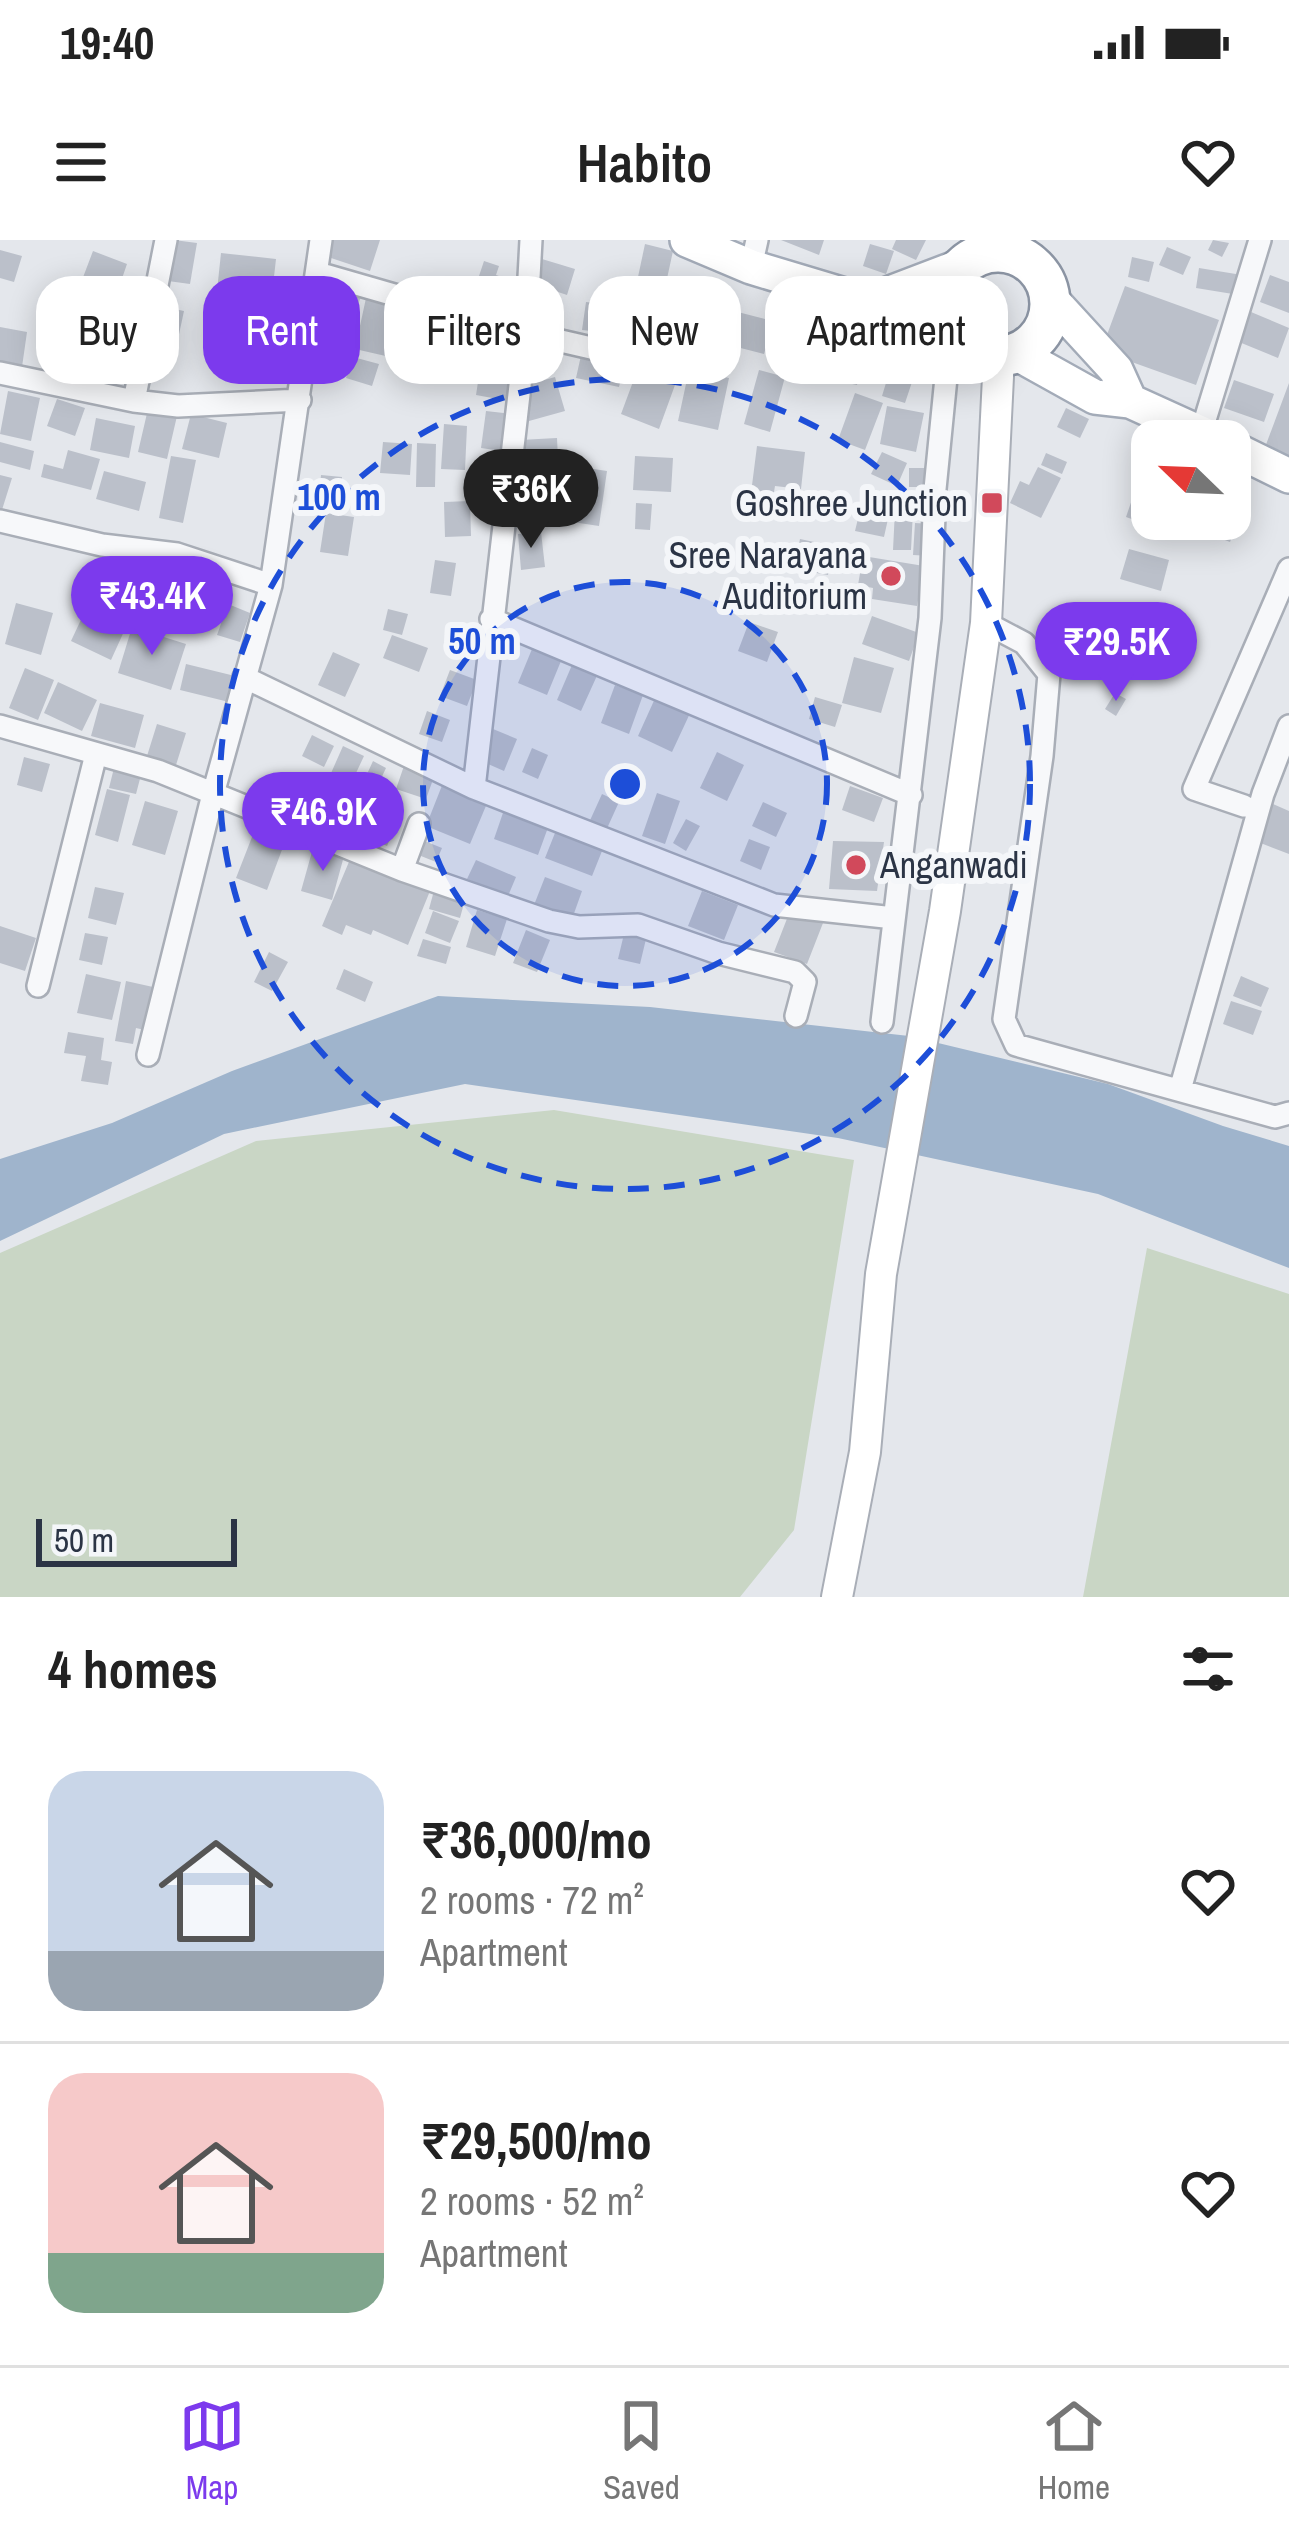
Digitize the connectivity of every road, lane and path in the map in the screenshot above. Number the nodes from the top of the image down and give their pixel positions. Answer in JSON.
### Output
{"nodes":[{"id":1,"x":166,"y":240,"type":"edge"},
{"id":2,"x":321,"y":240,"type":"edge"},
{"id":3,"x":531,"y":240,"type":"edge"},
{"id":4,"x":687,"y":240,"type":"edge"},
{"id":5,"x":1260,"y":240,"type":"edge"},
{"id":6,"x":754,"y":254,"type":"edge"},
{"id":7,"x":972,"y":254,"type":"edge"},
{"id":8,"x":1040,"y":268,"type":"edge"},
{"id":9,"x":318,"y":273,"type":"junction"},
{"id":10,"x":529,"y":276,"type":"edge"},
{"id":11,"x":803,"y":276,"type":"edge"},
{"id":12,"x":924,"y":276,"type":"edge"},
{"id":13,"x":384,"y":292,"type":"edge"},
{"id":14,"x":1008,"y":354,"type":"joint"},
{"id":15,"x":0,"y":373,"type":"edge"},
{"id":16,"x":520,"y":384,"type":"edge"},
{"id":17,"x":946,"y":384,"type":"edge"},
{"id":18,"x":1006,"y":384,"type":"edge"},
{"id":19,"x":300,"y":400,"type":"junction"},
{"id":20,"x":134,"y":401,"type":"junction"},
{"id":21,"x":1130,"y":401,"type":"junction"},
{"id":22,"x":1172,"y":420,"type":"edge"},
{"id":23,"x":1220,"y":420,"type":"edge"},
{"id":24,"x":1251,"y":457,"type":"edge"},
{"id":25,"x":1289,"y":476,"type":"edge"},
{"id":26,"x":0,"y":521,"type":"edge"},
{"id":27,"x":1289,"y":569,"type":"edge"},
{"id":28,"x":271,"y":585,"type":"junction"},
{"id":29,"x":491,"y":619,"type":"junction"},
{"id":30,"x":986,"y":623,"type":"junction"},
{"id":31,"x":244,"y":677,"type":"junction"},
{"id":32,"x":0,"y":726,"type":"edge"},
{"id":33,"x":1289,"y":726,"type":"edge"},
{"id":34,"x":96,"y":754,"type":"junction"},
{"id":35,"x":474,"y":788,"type":"junction"},
{"id":36,"x":212,"y":794,"type":"junction"},
{"id":37,"x":911,"y":795,"type":"junction"},
{"id":38,"x":1244,"y":806,"type":"dead end"},
{"id":39,"x":419,"y":824,"type":"dead end"},
{"id":40,"x":402,"y":870,"type":"junction"},
{"id":41,"x":894,"y":918,"type":"junction"},
{"id":42,"x":38,"y":986,"type":"dead end"},
{"id":43,"x":796,"y":1016,"type":"dead end"},
{"id":44,"x":881,"y":1022,"type":"dead end"},
{"id":45,"x":148,"y":1055,"type":"dead end"},
{"id":46,"x":1180,"y":1090,"type":"junction"},
{"id":47,"x":1289,"y":1113,"type":"edge"},
{"id":48,"x":837,"y":1597,"type":"edge"}],
"edges":[{"from":1,"to":20,"type":"street"},
{"from":2,"to":9,"type":"street"},
{"from":3,"to":10,"type":"street"},
{"from":4,"to":6,"type":"main road"},
{"from":5,"to":23,"type":"street"},
{"from":6,"to":11,"type":"main road"},
{"from":7,"to":8,"type":"highway"},
{"from":7,"to":12,"type":"main road"},
{"from":8,"to":14,"type":"highway"},
{"from":8,"to":21,"type":"main road"},
{"from":9,"to":13,"type":"street"},
{"from":9,"to":19,"type":"street"},
{"from":14,"to":21,"type":"main road"},
{"from":15,"to":20,"type":"street"},
{"from":16,"to":29,"type":"street"},
{"from":17,"to":37,"type":"street"},
{"from":18,"to":30,"type":"main road"},
{"from":19,"to":20,"type":"street"},
{"from":19,"to":28,"type":"street"},
{"from":21,"to":22,"type":"main road"},
{"from":24,"to":25,"type":"main road"},
{"from":26,"to":28,"type":"street"},
{"from":27,"to":38,"type":"street"},
{"from":28,"to":31,"type":"street"},
{"from":29,"to":35,"type":"street"},
{"from":29,"to":37,"type":"street"},
{"from":30,"to":46,"type":"street"},
{"from":30,"to":48,"type":"main road"},
{"from":31,"to":35,"type":"street"},
{"from":31,"to":36,"type":"street"},
{"from":32,"to":34,"type":"street"},
{"from":33,"to":46,"type":"street"},
{"from":34,"to":36,"type":"street"},
{"from":34,"to":42,"type":"street"},
{"from":35,"to":41,"type":"street"},
{"from":36,"to":40,"type":"street"},
{"from":36,"to":45,"type":"street"},
{"from":37,"to":41,"type":"street"},
{"from":39,"to":40,"type":"street"},
{"from":40,"to":43,"type":"street"},
{"from":41,"to":44,"type":"street"},
{"from":46,"to":47,"type":"street"}]}
